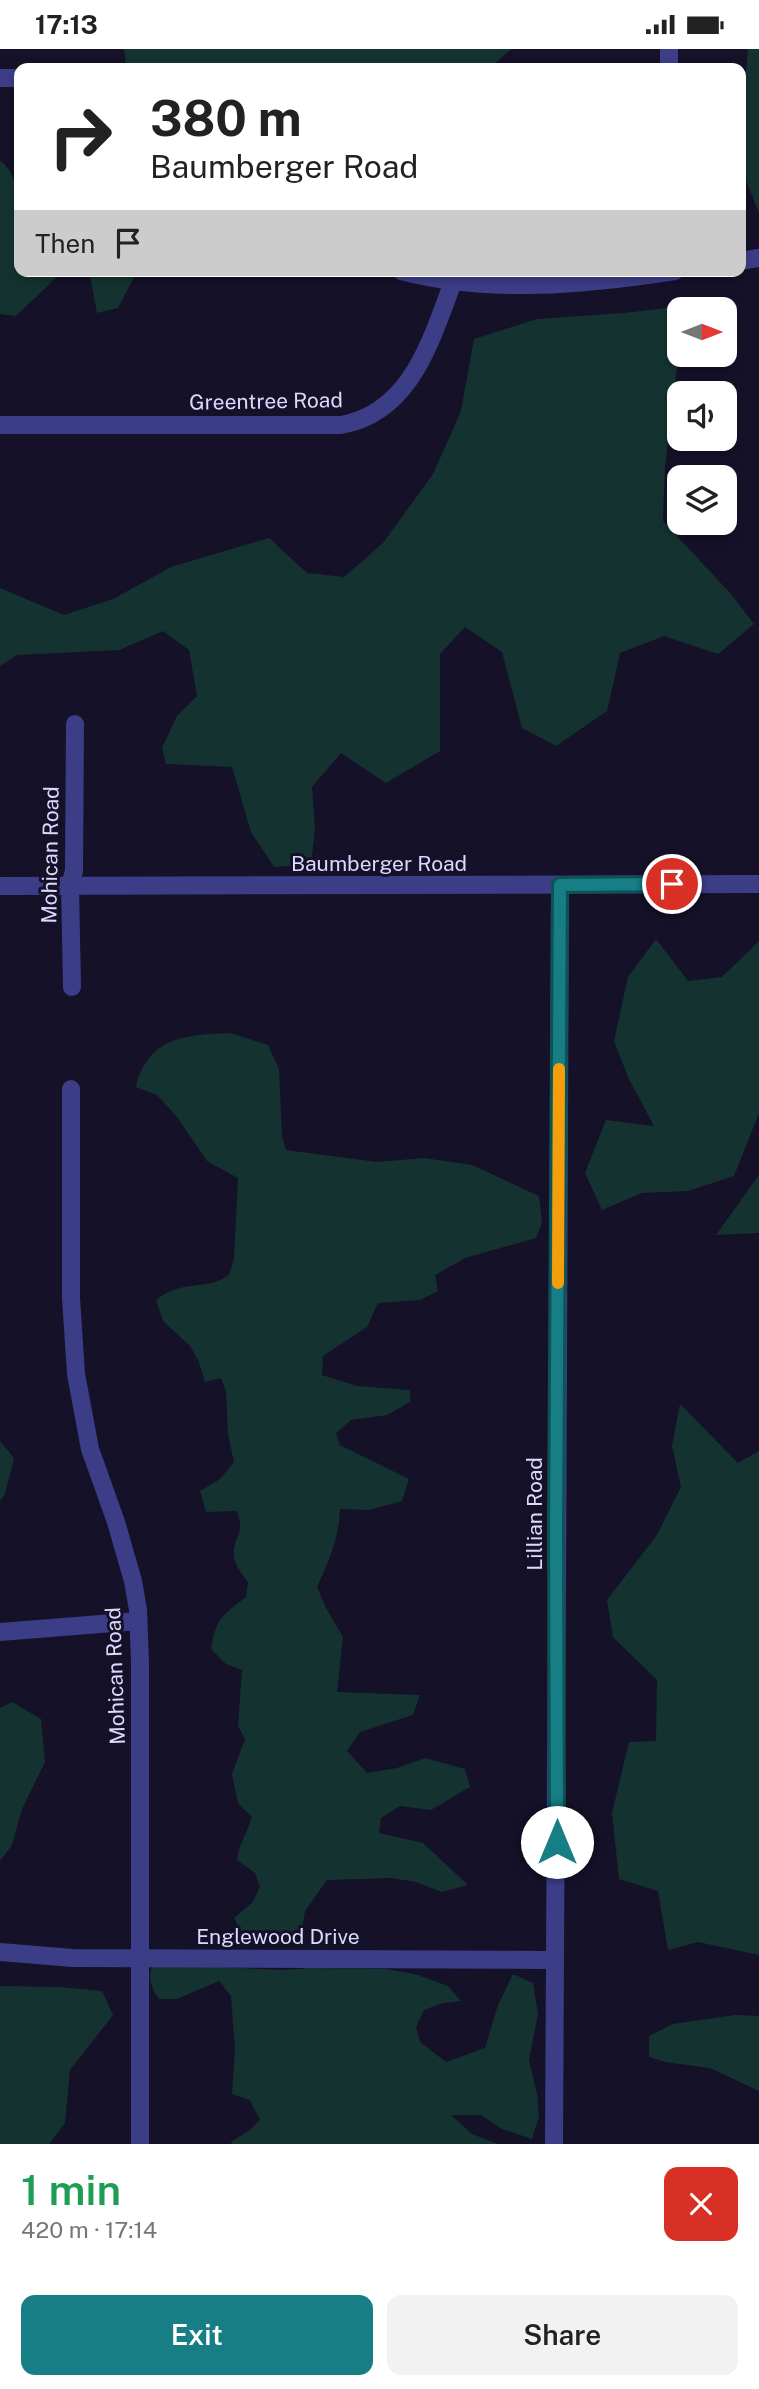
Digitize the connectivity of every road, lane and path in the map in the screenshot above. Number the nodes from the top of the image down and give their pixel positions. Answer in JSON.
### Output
{"nodes":[{"id":1,"x":429,"y":277,"type":"edge"},
{"id":2,"x":630,"y":277,"type":"edge"},
{"id":3,"x":453,"y":282,"type":"junction"},
{"id":4,"x":0,"y":425,"type":"edge"},
{"id":5,"x":75,"y":724,"type":"dead end"},
{"id":6,"x":759,"y":884,"type":"edge"},
{"id":7,"x":70,"y":885,"type":"junction"},
{"id":8,"x":560,"y":885,"type":"junction"},
{"id":9,"x":0,"y":886,"type":"edge"},
{"id":10,"x":72,"y":987,"type":"dead end"},
{"id":11,"x":71,"y":1089,"type":"dead end"},
{"id":12,"x":138,"y":1621,"type":"junction"},
{"id":13,"x":0,"y":1632,"type":"edge"},
{"id":14,"x":0,"y":1952,"type":"edge"},
{"id":15,"x":140,"y":1958,"type":"junction"},
{"id":16,"x":555,"y":1960,"type":"junction"},
{"id":17,"x":140,"y":2144,"type":"edge"},
{"id":18,"x":554,"y":2144,"type":"edge"}],
"edges":[{"from":1,"to":3,"type":"street"},
{"from":2,"to":3,"type":"street"},
{"from":3,"to":4,"type":"street","name":"Greentree Road"},
{"from":5,"to":7,"type":"street","name":"Mohican Road"},
{"from":6,"to":8,"type":"street","name":"Baumberger Road"},
{"from":7,"to":8,"type":"street","name":"Baumberger Road"},
{"from":7,"to":9,"type":"street","name":"Baumberger Road"},
{"from":7,"to":10,"type":"street","name":"Mohican Road"},
{"from":8,"to":16,"type":"street","name":"Lillian Road"},
{"from":11,"to":12,"type":"street","name":"Mohican Road"},
{"from":12,"to":13,"type":"street"},
{"from":12,"to":15,"type":"street","name":"Mohican Road"},
{"from":14,"to":15,"type":"street","name":"Englewood Drive"},
{"from":15,"to":16,"type":"street","name":"Englewood Drive"},
{"from":15,"to":17,"type":"street","name":"Mohican Road"},
{"from":16,"to":18,"type":"street","name":"Lillian Road"}]}
